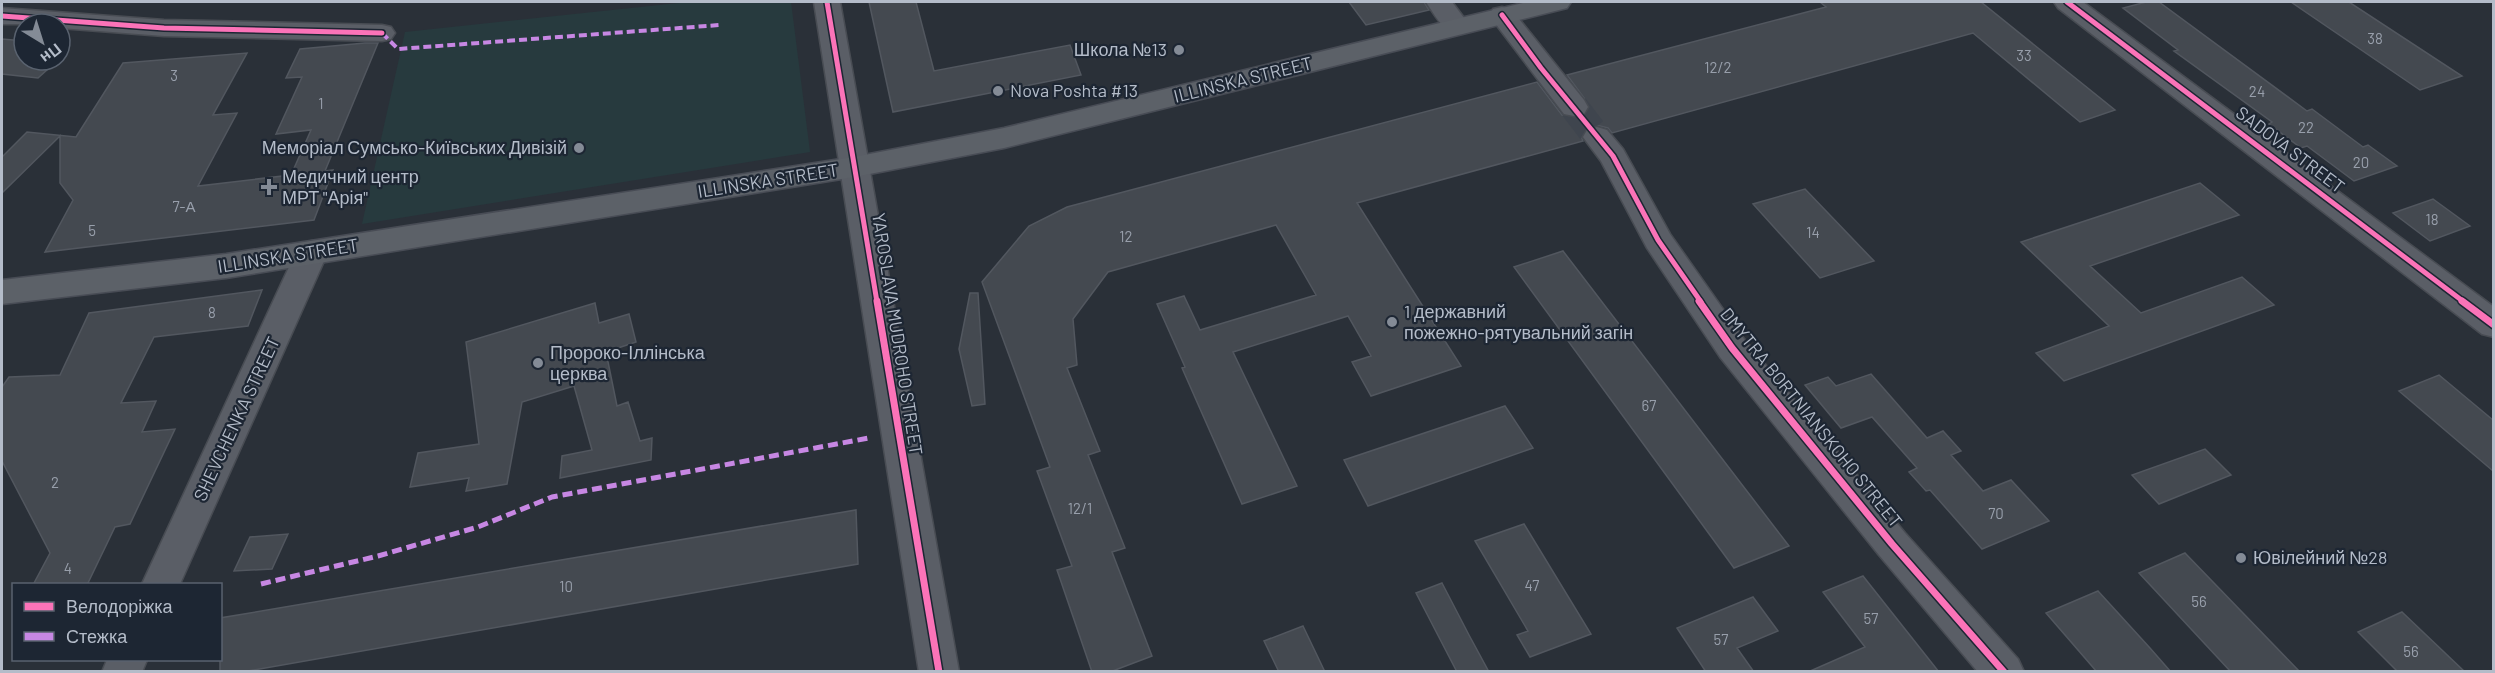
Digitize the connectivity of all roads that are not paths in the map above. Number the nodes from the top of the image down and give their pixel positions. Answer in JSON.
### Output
{"nodes":[{"id":1,"x":827,"y":2,"type":"edge"},
{"id":2,"x":1439,"y":2,"type":"edge"},
{"id":3,"x":1558,"y":2,"type":"edge"},
{"id":4,"x":2067,"y":2,"type":"edge"},
{"id":5,"x":1502,"y":15,"type":"junction"},
{"id":6,"x":2,"y":16,"type":"edge"},
{"id":7,"x":1457,"y":26,"type":"junction"},
{"id":8,"x":382,"y":33,"type":"dead end"},
{"id":9,"x":1574,"y":107,"type":"tunnel mouth"},
{"id":10,"x":1597,"y":137,"type":"tunnel mouth"},
{"id":11,"x":854,"y":168,"type":"junction"},
{"id":12,"x":312,"y":252,"type":"junction"},
{"id":13,"x":2,"y":292,"type":"edge"},
{"id":14,"x":2493,"y":325,"type":"edge"},
{"id":15,"x":162,"y":583,"type":"edge"},
{"id":16,"x":939,"y":672,"type":"edge"},
{"id":17,"x":2004,"y":672,"type":"edge"}],
"edges":[{"from":1,"to":11,"type":"street","name":"YAROSLAVA MUDROHO STREET"},
{"from":2,"to":7,"type":"street"},
{"from":3,"to":5,"type":"main road","name":"ILLINSKA STREET"},
{"from":4,"to":14,"type":"street","name":"SADOVA STREET"},
{"from":5,"to":7,"type":"main road","name":"ILLINSKA STREET"},
{"from":5,"to":9,"type":"street"},
{"from":6,"to":8,"type":"street"},
{"from":7,"to":11,"type":"main road","name":"ILLINSKA STREET"},
{"from":10,"to":17,"type":"street","name":"DMYTRA BORTNIANSKOHO STREET"},
{"from":11,"to":12,"type":"main road","name":"ILLINSKA STREET"},
{"from":11,"to":16,"type":"street","name":"YAROSLAVA MUDROHO STREET"},
{"from":12,"to":13,"type":"main road","name":"ILLINSKA STREET"},
{"from":12,"to":15,"type":"street","name":"SHEVCHENKA STREET"}]}
